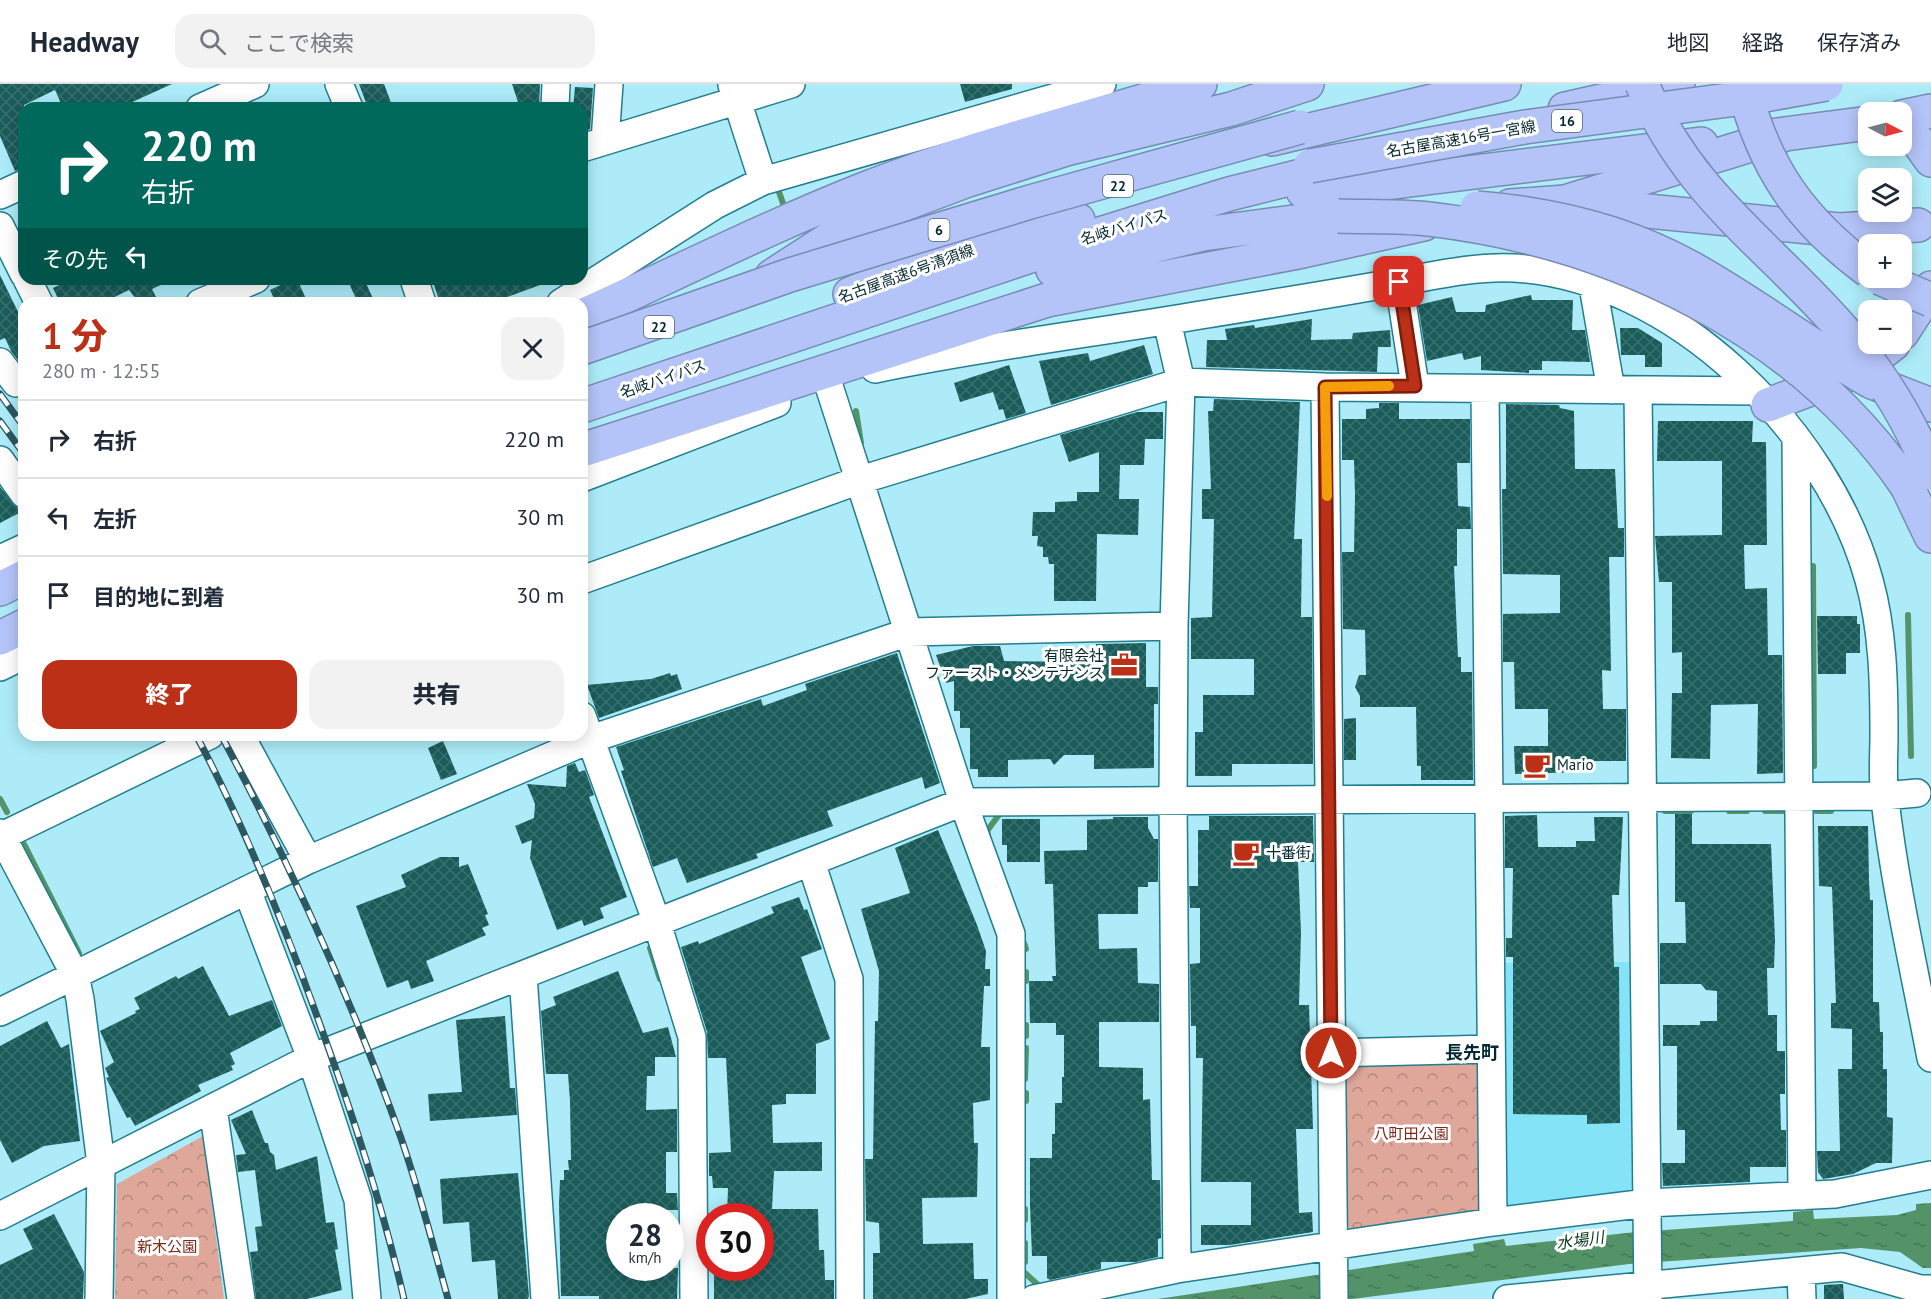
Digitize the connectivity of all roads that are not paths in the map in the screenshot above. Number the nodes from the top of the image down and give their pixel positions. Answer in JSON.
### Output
{"nodes":[{"id":1,"x":255,"y":84,"type":"edge"},
{"id":2,"x":339,"y":84,"type":"edge"},
{"id":3,"x":556,"y":84,"type":"edge"},
{"id":4,"x":609,"y":84,"type":"edge"},
{"id":5,"x":791,"y":84,"type":"edge"},
{"id":6,"x":1102,"y":84,"type":"edge"},
{"id":7,"x":1200,"y":84,"type":"edge"},
{"id":8,"x":1307,"y":84,"type":"edge"},
{"id":9,"x":1440,"y":84,"type":"edge"},
{"id":10,"x":1504,"y":84,"type":"edge"},
{"id":11,"x":1642,"y":84,"type":"edge"},
{"id":12,"x":1678,"y":84,"type":"edge"},
{"id":13,"x":1743,"y":84,"type":"edge"},
{"id":14,"x":1826,"y":84,"type":"edge"},
{"id":15,"x":734,"y":92,"type":"edge"},
{"id":16,"x":214,"y":102,"type":"edge"},
{"id":17,"x":346,"y":102,"type":"edge"},
{"id":18,"x":555,"y":102,"type":"edge"},
{"id":19,"x":1931,"y":111,"type":"edge"},
{"id":20,"x":1912,"y":115,"type":"edge"},
{"id":21,"x":1858,"y":125,"type":"edge"},
{"id":22,"x":1783,"y":135,"type":"junction"},
{"id":23,"x":1912,"y":136,"type":"edge"},
{"id":24,"x":593,"y":145,"type":"edge"},
{"id":25,"x":1931,"y":160,"type":"edge"},
{"id":26,"x":1310,"y":166,"type":"joint"},
{"id":27,"x":763,"y":181,"type":"junction"},
{"id":28,"x":18,"y":187,"type":"edge"},
{"id":29,"x":1229,"y":194,"type":"junction"},
{"id":30,"x":0,"y":195,"type":"edge"},
{"id":31,"x":1565,"y":202,"type":"junction"},
{"id":32,"x":1338,"y":216,"type":"junction"},
{"id":33,"x":1918,"y":225,"type":"dead end"},
{"id":34,"x":0,"y":226,"type":"edge"},
{"id":35,"x":861,"y":253,"type":"junction"},
{"id":36,"x":18,"y":262,"type":"edge"},
{"id":37,"x":1858,"y":263,"type":"edge"},
{"id":38,"x":1399,"y":282,"type":"junction"},
{"id":39,"x":242,"y":285,"type":"edge"},
{"id":40,"x":1593,"y":286,"type":"junction"},
{"id":41,"x":1903,"y":288,"type":"edge"},
{"id":42,"x":1931,"y":288,"type":"edge"},
{"id":43,"x":214,"y":297,"type":"edge"},
{"id":44,"x":570,"y":297,"type":"edge"},
{"id":45,"x":735,"y":300,"type":"junction"},
{"id":46,"x":1931,"y":300,"type":"edge"},
{"id":47,"x":594,"y":311,"type":"edge"},
{"id":48,"x":1912,"y":317,"type":"edge"},
{"id":49,"x":1167,"y":321,"type":"junction"},
{"id":50,"x":588,"y":346,"type":"edge"},
{"id":51,"x":588,"y":353,"type":"edge"},
{"id":52,"x":1880,"y":354,"type":"edge"},
{"id":53,"x":1181,"y":382,"type":"junction"},
{"id":54,"x":828,"y":383,"type":"junction"},
{"id":55,"x":1415,"y":386,"type":"junction"},
{"id":56,"x":1325,"y":387,"type":"junction"},
{"id":57,"x":1485,"y":389,"type":"junction"},
{"id":58,"x":1611,"y":390,"type":"junction"},
{"id":59,"x":1638,"y":390,"type":"junction"},
{"id":60,"x":588,"y":394,"type":"edge"},
{"id":61,"x":741,"y":396,"type":"junction"},
{"id":62,"x":1761,"y":398,"type":"junction"},
{"id":63,"x":588,"y":404,"type":"edge"},
{"id":64,"x":1931,"y":405,"type":"edge"},
{"id":65,"x":1796,"y":439,"type":"junction"},
{"id":66,"x":588,"y":448,"type":"edge"},
{"id":67,"x":0,"y":460,"type":"edge"},
{"id":68,"x":1931,"y":473,"type":"edge"},
{"id":69,"x":588,"y":476,"type":"edge"},
{"id":70,"x":857,"y":481,"type":"junction"},
{"id":71,"x":18,"y":486,"type":"edge"},
{"id":72,"x":1931,"y":536,"type":"edge"},
{"id":73,"x":18,"y":551,"type":"edge"},
{"id":74,"x":0,"y":559,"type":"edge"},
{"id":75,"x":588,"y":578,"type":"edge"},
{"id":76,"x":18,"y":580,"type":"edge"},
{"id":77,"x":18,"y":588,"type":"edge"},
{"id":78,"x":0,"y":589,"type":"edge"},
{"id":79,"x":0,"y":596,"type":"edge"},
{"id":80,"x":18,"y":617,"type":"edge"},
{"id":81,"x":0,"y":625,"type":"edge"},
{"id":82,"x":1174,"y":626,"type":"junction"},
{"id":83,"x":18,"y":629,"type":"edge"},
{"id":84,"x":909,"y":632,"type":"junction"},
{"id":85,"x":0,"y":638,"type":"edge"},
{"id":86,"x":18,"y":658,"type":"edge"},
{"id":87,"x":0,"y":667,"type":"edge"},
{"id":88,"x":588,"y":728,"type":"edge"},
{"id":89,"x":588,"y":731,"type":"edge"},
{"id":90,"x":197,"y":741,"type":"edge"},
{"id":91,"x":243,"y":741,"type":"edge"},
{"id":92,"x":560,"y":741,"type":"edge"},
{"id":93,"x":1917,"y":793,"type":"dead end"},
{"id":94,"x":1884,"y":796,"type":"junction"},
{"id":95,"x":1799,"y":797,"type":"junction"},
{"id":96,"x":1642,"y":798,"type":"junction"},
{"id":97,"x":1488,"y":799,"type":"junction"},
{"id":98,"x":1331,"y":800,"type":"junction"},
{"id":99,"x":1173,"y":801,"type":"junction"},
{"id":100,"x":963,"y":802,"type":"junction"},
{"id":101,"x":1,"y":835,"type":"edge"},
{"id":102,"x":308,"y":860,"type":"junction"},
{"id":103,"x":811,"y":862,"type":"junction"},
{"id":104,"x":247,"y":890,"type":"junction"},
{"id":105,"x":657,"y":922,"type":"junction"},
{"id":106,"x":75,"y":975,"type":"junction"},
{"id":107,"x":523,"y":975,"type":"junction"},
{"id":108,"x":0,"y":1012,"type":"edge"},
{"id":109,"x":1491,"y":1049,"type":"junction"},
{"id":110,"x":1331,"y":1053,"type":"junction"},
{"id":111,"x":311,"y":1058,"type":"junction"},
{"id":112,"x":1931,"y":1058,"type":"edge"},
{"id":113,"x":213,"y":1108,"type":"junction"},
{"id":114,"x":101,"y":1164,"type":"junction"},
{"id":115,"x":1931,"y":1175,"type":"edge"},
{"id":116,"x":1802,"y":1196,"type":"junction"},
{"id":117,"x":1647,"y":1212,"type":"junction"},
{"id":118,"x":0,"y":1216,"type":"edge"},
{"id":119,"x":1493,"y":1222,"type":"junction"},
{"id":120,"x":1333,"y":1250,"type":"junction"},
{"id":121,"x":1177,"y":1269,"type":"junction"},
{"id":122,"x":1801,"y":1271,"type":"junction"},
{"id":123,"x":1648,"y":1282,"type":"edge"},
{"id":124,"x":1931,"y":1288,"type":"edge"},
{"id":125,"x":99,"y":1299,"type":"edge"},
{"id":126,"x":240,"y":1299,"type":"edge"},
{"id":127,"x":366,"y":1299,"type":"edge"},
{"id":128,"x":545,"y":1299,"type":"edge"},
{"id":129,"x":694,"y":1299,"type":"edge"},
{"id":130,"x":850,"y":1299,"type":"edge"},
{"id":131,"x":1011,"y":1299,"type":"edge"},
{"id":132,"x":1034,"y":1299,"type":"edge"},
{"id":133,"x":1334,"y":1299,"type":"edge"},
{"id":134,"x":1508,"y":1299,"type":"edge"},
{"id":135,"x":1802,"y":1299,"type":"edge"}],
"edges":[{"from":1,"to":16,"type":"street"},
{"from":2,"to":17,"type":"street"},
{"from":3,"to":18,"type":"street"},
{"from":4,"to":24,"type":"street"},
{"from":5,"to":15,"type":"street"},
{"from":6,"to":27,"type":"street"},
{"from":7,"to":47,"type":"highway"},
{"from":8,"to":35,"type":"highway","bridge":true},
{"from":8,"to":45,"type":"highway","number":"22"},
{"from":9,"to":35,"type":"highway","name":"名古屋高速6号清須線","number":"6","bridge":true},
{"from":10,"to":45,"type":"highway","number":"22"},
{"from":11,"to":68,"type":"highway","bridge":true},
{"from":12,"to":29,"type":"highway","name":"名岐バイパス"},
{"from":13,"to":37,"type":"highway","bridge":true},
{"from":14,"to":26,"type":"highway","name":"名古屋高速16号一宮線","number":"16","bridge":true},
{"from":15,"to":24,"type":"street"},
{"from":15,"to":27,"type":"street"},
{"from":19,"to":20,"type":"highway"},
{"from":21,"to":22,"type":"highway"},
{"from":22,"to":29,"type":"highway"},
{"from":22,"to":31,"type":"highway"},
{"from":23,"to":25,"type":"highway"},
{"from":26,"to":60,"type":"highway","name":"名古屋高速6号清須線","number":"6"},
{"from":27,"to":44,"type":"street"},
{"from":28,"to":30,"type":"street"},
{"from":29,"to":63,"type":"highway","name":"名岐バイパス"},
{"from":31,"to":33,"type":"highway"},
{"from":31,"to":61,"type":"highway"},
{"from":32,"to":61,"type":"highway"},
{"from":32,"to":64,"type":"highway","bridge":true},
{"from":32,"to":72,"type":"highway","bridge":true},
{"from":34,"to":36,"type":"street"},
{"from":35,"to":50,"type":"highway","name":"名古屋高速6号清須線","number":"6","bridge":true},
{"from":38,"to":40,"type":"street"},
{"from":38,"to":49,"type":"street"},
{"from":38,"to":55,"type":"street"},
{"from":39,"to":43,"type":"street"},
{"from":40,"to":58,"type":"street"},
{"from":40,"to":62,"type":"street"},
{"from":41,"to":46,"type":"highway","bridge":true},
{"from":42,"to":48,"type":"highway"},
{"from":45,"to":51,"type":"highway","number":"22"},
{"from":49,"to":53,"type":"street"},
{"from":49,"to":54,"type":"street"},
{"from":52,"to":62,"type":"highway"},
{"from":53,"to":56,"type":"street"},
{"from":53,"to":70,"type":"street"},
{"from":53,"to":82,"type":"street"},
{"from":54,"to":69,"type":"street"},
{"from":54,"to":70,"type":"street"},
{"from":55,"to":56,"type":"street"},
{"from":55,"to":57,"type":"street"},
{"from":56,"to":98,"type":"street"},
{"from":57,"to":58,"type":"street"},
{"from":57,"to":97,"type":"street"},
{"from":58,"to":59,"type":"street"},
{"from":59,"to":62,"type":"street"},
{"from":59,"to":96,"type":"street"},
{"from":61,"to":66,"type":"highway"},
{"from":62,"to":65,"type":"street"},
{"from":65,"to":94,"type":"street"},
{"from":65,"to":95,"type":"street"},
{"from":67,"to":71,"type":"street"},
{"from":70,"to":75,"type":"street"},
{"from":70,"to":84,"type":"street"},
{"from":73,"to":74,"type":"street"},
{"from":76,"to":78,"type":"highway"},
{"from":77,"to":79,"type":"highway"},
{"from":80,"to":81,"type":"highway"},
{"from":82,"to":84,"type":"street"},
{"from":82,"to":99,"type":"street"},
{"from":83,"to":85,"type":"highway"},
{"from":84,"to":88,"type":"street"},
{"from":84,"to":100,"type":"street"},
{"from":86,"to":87,"type":"street"},
{"from":89,"to":105,"type":"street"},
{"from":90,"to":101,"type":"street"},
{"from":91,"to":102,"type":"street"},
{"from":92,"to":102,"type":"street"},
{"from":93,"to":94,"type":"street"},
{"from":94,"to":95,"type":"street"},
{"from":94,"to":112,"type":"street"},
{"from":95,"to":96,"type":"street"},
{"from":95,"to":116,"type":"street"},
{"from":96,"to":97,"type":"street"},
{"from":96,"to":117,"type":"street"},
{"from":97,"to":98,"type":"street"},
{"from":97,"to":109,"type":"street"},
{"from":98,"to":99,"type":"street"},
{"from":98,"to":110,"type":"street"},
{"from":99,"to":100,"type":"street"},
{"from":99,"to":121,"type":"street"},
{"from":100,"to":103,"type":"street"},
{"from":100,"to":131,"type":"street"},
{"from":101,"to":106,"type":"street"},
{"from":102,"to":104,"type":"street"},
{"from":103,"to":105,"type":"street"},
{"from":103,"to":130,"type":"street"},
{"from":104,"to":106,"type":"street"},
{"from":104,"to":111,"type":"street"},
{"from":105,"to":107,"type":"street"},
{"from":105,"to":129,"type":"street"},
{"from":106,"to":108,"type":"street"},
{"from":106,"to":114,"type":"street"},
{"from":107,"to":111,"type":"street"},
{"from":107,"to":128,"type":"street"},
{"from":109,"to":110,"type":"street"},
{"from":109,"to":119,"type":"street"},
{"from":110,"to":120,"type":"street"},
{"from":111,"to":113,"type":"street"},
{"from":111,"to":127,"type":"street"},
{"from":113,"to":114,"type":"street"},
{"from":113,"to":126,"type":"street"},
{"from":114,"to":118,"type":"street"},
{"from":114,"to":125,"type":"street"},
{"from":115,"to":116,"type":"street"},
{"from":116,"to":117,"type":"street"},
{"from":117,"to":119,"type":"street"},
{"from":117,"to":123,"type":"street"},
{"from":119,"to":120,"type":"street"},
{"from":120,"to":121,"type":"street"},
{"from":120,"to":133,"type":"street"},
{"from":121,"to":132,"type":"street"},
{"from":122,"to":123,"type":"street"},
{"from":122,"to":124,"type":"street"},
{"from":122,"to":135,"type":"street"},
{"from":123,"to":134,"type":"street"}]}
